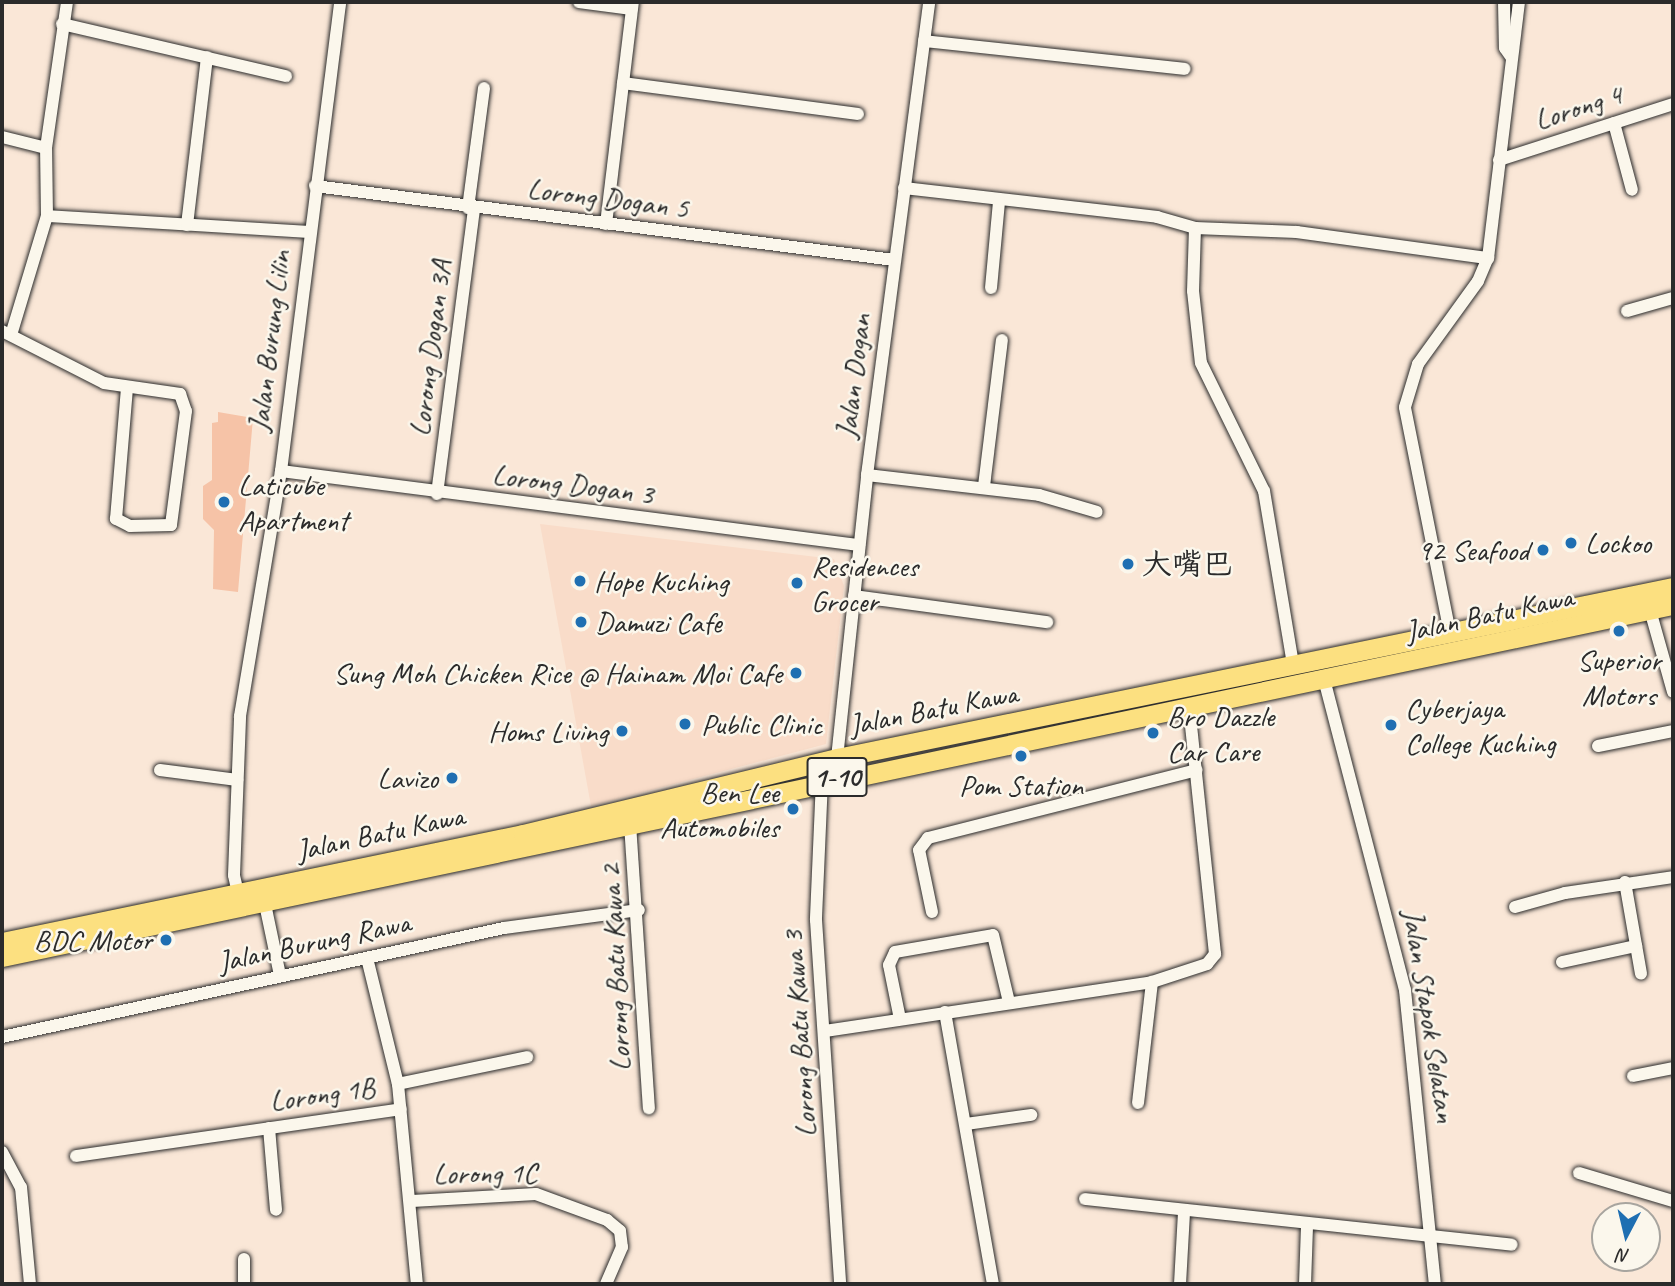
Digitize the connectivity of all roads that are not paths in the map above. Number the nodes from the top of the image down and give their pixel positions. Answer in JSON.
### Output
{"nodes":[{"id":1,"x":67,"y":2,"type":"edge"},
{"id":2,"x":340,"y":2,"type":"edge"},
{"id":3,"x":579,"y":2,"type":"edge"},
{"id":4,"x":929,"y":2,"type":"edge"},
{"id":5,"x":1504,"y":2,"type":"edge"},
{"id":6,"x":1519,"y":2,"type":"edge"},
{"id":7,"x":632,"y":5,"type":"edge"},
{"id":8,"x":62,"y":24,"type":"junction"},
{"id":9,"x":924,"y":41,"type":"junction"},
{"id":10,"x":207,"y":57,"type":"junction"},
{"id":11,"x":1512,"y":58,"type":"junction"},
{"id":12,"x":1184,"y":69,"type":"dead end"},
{"id":13,"x":286,"y":76,"type":"dead end"},
{"id":14,"x":623,"y":83,"type":"junction"},
{"id":15,"x":484,"y":88,"type":"dead end"},
{"id":16,"x":1673,"y":104,"type":"edge"},
{"id":17,"x":858,"y":114,"type":"dead end"},
{"id":18,"x":1614,"y":123,"type":"junction"},
{"id":19,"x":2,"y":136,"type":"edge"},
{"id":20,"x":46,"y":148,"type":"junction"},
{"id":21,"x":1499,"y":160,"type":"junction"},
{"id":22,"x":315,"y":186,"type":"junction"},
{"id":23,"x":904,"y":188,"type":"junction"},
{"id":24,"x":1632,"y":190,"type":"dead end"},
{"id":25,"x":999,"y":201,"type":"junction"},
{"id":26,"x":471,"y":208,"type":"junction"},
{"id":27,"x":47,"y":216,"type":"junction"},
{"id":28,"x":187,"y":225,"type":"junction"},
{"id":29,"x":606,"y":225,"type":"junction"},
{"id":30,"x":1195,"y":228,"type":"junction"},
{"id":31,"x":308,"y":232,"type":"junction"},
{"id":32,"x":1488,"y":258,"type":"junction"},
{"id":33,"x":894,"y":260,"type":"junction"},
{"id":34,"x":991,"y":288,"type":"dead end"},
{"id":35,"x":1673,"y":298,"type":"edge"},
{"id":36,"x":1627,"y":311,"type":"dead end"},
{"id":37,"x":6,"y":333,"type":"edge"},
{"id":38,"x":1002,"y":340,"type":"dead end"},
{"id":39,"x":127,"y":387,"type":"junction"},
{"id":40,"x":281,"y":471,"type":"junction"},
{"id":41,"x":867,"y":475,"type":"junction"},
{"id":42,"x":984,"y":486,"type":"junction"},
{"id":43,"x":437,"y":494,"type":"junction"},
{"id":44,"x":1097,"y":512,"type":"dead end"},
{"id":45,"x":859,"y":545,"type":"junction"},
{"id":46,"x":1673,"y":587,"type":"edge"},
{"id":47,"x":855,"y":596,"type":"junction"},
{"id":48,"x":1673,"y":605,"type":"edge"},
{"id":49,"x":1650,"y":610,"type":"junction"},
{"id":50,"x":1047,"y":622,"type":"dead end"},
{"id":51,"x":1450,"y":633,"type":"junction"},
{"id":52,"x":1293,"y":664,"type":"junction"},
{"id":53,"x":1324,"y":679,"type":"junction"},
{"id":54,"x":1673,"y":692,"type":"edge"},
{"id":55,"x":1189,"y":705,"type":"junction"},
{"id":56,"x":1673,"y":731,"type":"edge"},
{"id":57,"x":1598,"y":746,"type":"dead end"},
{"id":58,"x":837,"y":758,"type":"junction"},
{"id":59,"x":160,"y":770,"type":"dead end"},
{"id":60,"x":1197,"y":770,"type":"junction"},
{"id":61,"x":237,"y":780,"type":"junction"},
{"id":62,"x":822,"y":780,"type":"junction"},
{"id":63,"x":630,"y":824,"type":"junction"},
{"id":64,"x":1673,"y":877,"type":"edge"},
{"id":65,"x":1625,"y":882,"type":"junction"},
{"id":66,"x":238,"y":893,"type":"junction"},
{"id":67,"x":265,"y":904,"type":"junction"},
{"id":68,"x":1515,"y":906,"type":"dead end"},
{"id":69,"x":639,"y":910,"type":"junction"},
{"id":70,"x":932,"y":912,"type":"dead end"},
{"id":71,"x":2,"y":942,"type":"edge"},
{"id":72,"x":1636,"y":946,"type":"junction"},
{"id":73,"x":2,"y":957,"type":"edge"},
{"id":74,"x":367,"y":958,"type":"junction"},
{"id":75,"x":1562,"y":962,"type":"dead end"},
{"id":76,"x":1641,"y":974,"type":"dead end"},
{"id":77,"x":280,"y":975,"type":"junction"},
{"id":78,"x":1152,"y":982,"type":"junction"},
{"id":79,"x":1009,"y":1002,"type":"junction"},
{"id":80,"x":944,"y":1013,"type":"junction"},
{"id":81,"x":900,"y":1020,"type":"junction"},
{"id":82,"x":825,"y":1031,"type":"junction"},
{"id":83,"x":2,"y":1037,"type":"edge"},
{"id":84,"x":527,"y":1057,"type":"dead end"},
{"id":85,"x":1673,"y":1068,"type":"edge"},
{"id":86,"x":1633,"y":1076,"type":"dead end"},
{"id":87,"x":398,"y":1084,"type":"junction"},
{"id":88,"x":1138,"y":1103,"type":"dead end"},
{"id":89,"x":649,"y":1108,"type":"dead end"},
{"id":90,"x":401,"y":1109,"type":"junction"},
{"id":91,"x":1031,"y":1115,"type":"dead end"},
{"id":92,"x":966,"y":1124,"type":"junction"},
{"id":93,"x":269,"y":1128,"type":"junction"},
{"id":94,"x":2,"y":1152,"type":"edge"},
{"id":95,"x":76,"y":1156,"type":"dead end"},
{"id":96,"x":1579,"y":1173,"type":"dead end"},
{"id":97,"x":1085,"y":1199,"type":"dead end"},
{"id":98,"x":412,"y":1201,"type":"junction"},
{"id":99,"x":1673,"y":1201,"type":"edge"},
{"id":100,"x":276,"y":1209,"type":"dead end"},
{"id":101,"x":1184,"y":1213,"type":"junction"},
{"id":102,"x":1307,"y":1227,"type":"junction"},
{"id":103,"x":1427,"y":1237,"type":"junction"},
{"id":104,"x":1512,"y":1245,"type":"dead end"},
{"id":105,"x":244,"y":1259,"type":"dead end"},
{"id":106,"x":30,"y":1284,"type":"edge"},
{"id":107,"x":244,"y":1284,"type":"edge"},
{"id":108,"x":417,"y":1284,"type":"edge"},
{"id":109,"x":606,"y":1284,"type":"edge"},
{"id":110,"x":840,"y":1284,"type":"edge"},
{"id":111,"x":993,"y":1284,"type":"edge"},
{"id":112,"x":1180,"y":1284,"type":"edge"},
{"id":113,"x":1305,"y":1284,"type":"edge"},
{"id":114,"x":1435,"y":1284,"type":"edge"}],
"edges":[{"from":1,"to":8,"type":"street"},
{"from":2,"to":22,"type":"street","name":"Jalan Burung Lilin"},
{"from":3,"to":7,"type":"street"},
{"from":4,"to":9,"type":"street","name":"Jalan Dogan"},
{"from":5,"to":11,"type":"street"},
{"from":6,"to":11,"type":"street"},
{"from":7,"to":14,"type":"street"},
{"from":8,"to":10,"type":"street"},
{"from":8,"to":20,"type":"street"},
{"from":9,"to":12,"type":"street"},
{"from":9,"to":23,"type":"street","name":"Jalan Dogan"},
{"from":10,"to":13,"type":"street"},
{"from":10,"to":28,"type":"street"},
{"from":11,"to":21,"type":"street"},
{"from":14,"to":17,"type":"street"},
{"from":14,"to":29,"type":"street"},
{"from":15,"to":26,"type":"street","name":"Lorong Dogan 3A"},
{"from":16,"to":18,"type":"street","name":"Lorong 4"},
{"from":18,"to":21,"type":"street","name":"Lorong 4"},
{"from":18,"to":24,"type":"street"},
{"from":19,"to":20,"type":"street"},
{"from":20,"to":27,"type":"street"},
{"from":21,"to":32,"type":"street"},
{"from":22,"to":26,"type":"street","name":"Lorong Dogan 5"},
{"from":22,"to":31,"type":"street","name":"Jalan Burung Lilin"},
{"from":23,"to":25,"type":"street"},
{"from":23,"to":33,"type":"street","name":"Jalan Dogan"},
{"from":25,"to":30,"type":"street"},
{"from":25,"to":34,"type":"street"},
{"from":26,"to":29,"type":"street","name":"Lorong Dogan 5"},
{"from":26,"to":43,"type":"street","name":"Lorong Dogan 3A"},
{"from":27,"to":28,"type":"street"},
{"from":27,"to":37,"type":"street"},
{"from":28,"to":31,"type":"street"},
{"from":29,"to":33,"type":"street","name":"Lorong Dogan 5"},
{"from":30,"to":32,"type":"street"},
{"from":30,"to":52,"type":"street"},
{"from":31,"to":40,"type":"street","name":"Jalan Burung Lilin"},
{"from":32,"to":51,"type":"street"},
{"from":33,"to":41,"type":"street","name":"Jalan Dogan"},
{"from":35,"to":36,"type":"street"},
{"from":37,"to":39,"type":"street"},
{"from":38,"to":42,"type":"street"},
{"from":39,"to":39,"type":"street"},
{"from":40,"to":43,"type":"street","name":"Lorong Dogan 3"},
{"from":40,"to":61,"type":"street","name":"Jalan Burung Lilin"},
{"from":41,"to":42,"type":"street"},
{"from":41,"to":45,"type":"street","name":"Jalan Dogan"},
{"from":42,"to":44,"type":"street"},
{"from":43,"to":45,"type":"street","name":"Lorong Dogan 3"},
{"from":45,"to":47,"type":"street","name":"Jalan Dogan"},
{"from":46,"to":51,"type":"highway","name":"Jalan Batu Kawa","number":"1-10"},
{"from":47,"to":50,"type":"street"},
{"from":47,"to":58,"type":"street","name":"Jalan Dogan"},
{"from":48,"to":49,"type":"highway","name":"Jalan Batu Kawa","number":"1-10"},
{"from":49,"to":53,"type":"highway","name":"Jalan Batu Kawa","number":"1-10"},
{"from":49,"to":54,"type":"street"},
{"from":51,"to":52,"type":"highway","name":"Jalan Batu Kawa","number":"1-10"},
{"from":52,"to":58,"type":"highway","name":"Jalan Batu Kawa","number":"1-10"},
{"from":53,"to":55,"type":"highway","name":"Jalan Batu Kawa","number":"1-10"},
{"from":53,"to":103,"type":"street","name":"Jalan Stapok Selatan"},
{"from":55,"to":60,"type":"street"},
{"from":55,"to":62,"type":"highway","name":"Jalan Batu Kawa","number":"1-10"},
{"from":56,"to":57,"type":"street"},
{"from":58,"to":66,"type":"highway","name":"Jalan Batu Kawa","number":"1-10"},
{"from":59,"to":61,"type":"street"},
{"from":60,"to":70,"type":"street"},
{"from":60,"to":78,"type":"street"},
{"from":61,"to":66,"type":"street","name":"Jalan Burung Lilin"},
{"from":62,"to":63,"type":"highway","name":"Jalan Batu Kawa","number":"1-10"},
{"from":62,"to":82,"type":"street","name":"Lorong Batu Kawa 3"},
{"from":63,"to":67,"type":"highway","name":"Jalan Batu Kawa","number":"1-10"},
{"from":63,"to":69,"type":"street","name":"Lorong Batu Kawa 2"},
{"from":64,"to":65,"type":"street"},
{"from":65,"to":68,"type":"street"},
{"from":65,"to":72,"type":"street"},
{"from":66,"to":71,"type":"highway","name":"Jalan Batu Kawa","number":"1-10"},
{"from":67,"to":73,"type":"highway","name":"Jalan Batu Kawa","number":"1-10"},
{"from":67,"to":77,"type":"street"},
{"from":69,"to":74,"type":"street","name":"Jalan Burung Rawa"},
{"from":69,"to":89,"type":"street","name":"Lorong Batu Kawa 2"},
{"from":72,"to":75,"type":"street"},
{"from":72,"to":76,"type":"street"},
{"from":74,"to":77,"type":"street","name":"Jalan Burung Rawa"},
{"from":74,"to":87,"type":"street"},
{"from":77,"to":83,"type":"street","name":"Jalan Burung Rawa"},
{"from":78,"to":79,"type":"street"},
{"from":78,"to":88,"type":"street"},
{"from":79,"to":80,"type":"street"},
{"from":79,"to":81,"type":"street"},
{"from":80,"to":81,"type":"street"},
{"from":80,"to":92,"type":"street"},
{"from":81,"to":82,"type":"street"},
{"from":82,"to":110,"type":"street","name":"Lorong Batu Kawa 3"},
{"from":84,"to":87,"type":"street"},
{"from":85,"to":86,"type":"street"},
{"from":87,"to":90,"type":"street"},
{"from":90,"to":93,"type":"street","name":"Lorong 1B"},
{"from":90,"to":98,"type":"street","name":"Lorong 1B"},
{"from":91,"to":92,"type":"street"},
{"from":92,"to":111,"type":"street"},
{"from":93,"to":95,"type":"street","name":"Lorong 1B"},
{"from":93,"to":100,"type":"street"},
{"from":94,"to":106,"type":"street"},
{"from":96,"to":99,"type":"street"},
{"from":97,"to":101,"type":"street"},
{"from":98,"to":108,"type":"street","name":"Lorong 1B"},
{"from":98,"to":109,"type":"street","name":"Lorong 1C"},
{"from":101,"to":102,"type":"street"},
{"from":101,"to":112,"type":"street"},
{"from":102,"to":103,"type":"street"},
{"from":102,"to":113,"type":"street"},
{"from":103,"to":104,"type":"street"},
{"from":103,"to":114,"type":"street","name":"Jalan Stapok Selatan"},
{"from":105,"to":107,"type":"street"}]}
